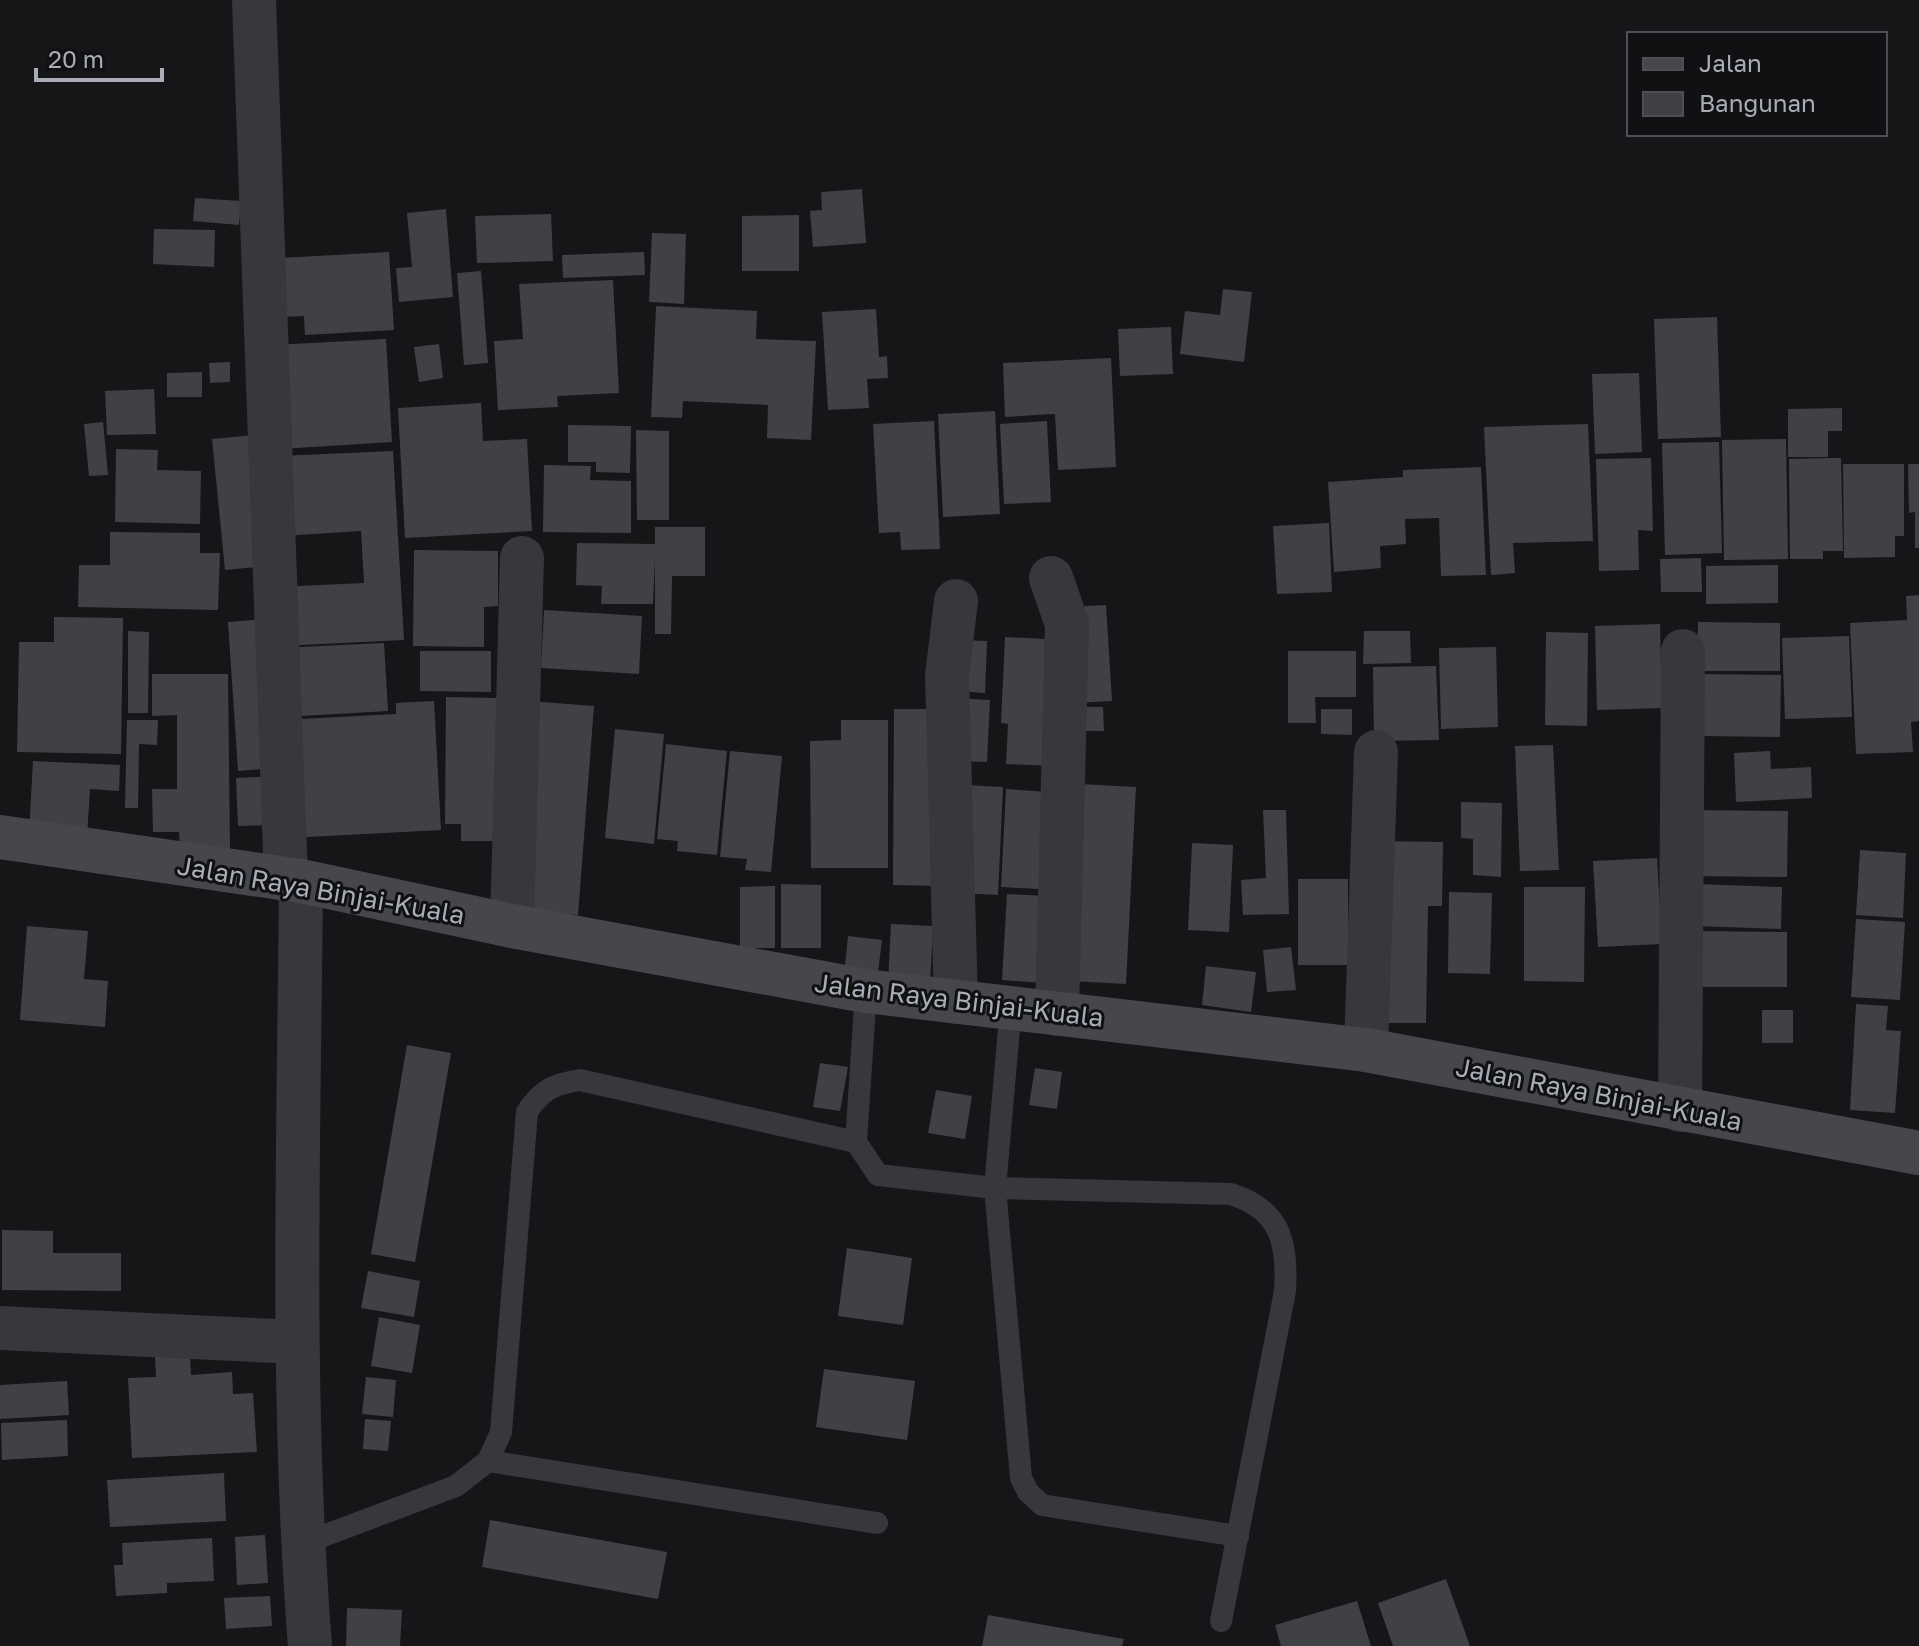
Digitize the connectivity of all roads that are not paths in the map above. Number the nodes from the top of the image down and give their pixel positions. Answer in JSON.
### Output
{"nodes":[{"id":1,"x":254,"y":0,"type":"edge"},
{"id":2,"x":522,"y":558,"type":"dead end"},
{"id":3,"x":1051,"y":578,"type":"dead end"},
{"id":4,"x":956,"y":601,"type":"dead end"},
{"id":5,"x":1683,"y":651,"type":"dead end"},
{"id":6,"x":1376,"y":752,"type":"dead end"},
{"id":7,"x":0,"y":837,"type":"edge"},
{"id":8,"x":294,"y":880,"type":"junction"},
{"id":9,"x":512,"y":926,"type":"junction"},
{"id":10,"x":866,"y":991,"type":"junction"},
{"id":11,"x":956,"y":1002,"type":"junction"},
{"id":12,"x":1011,"y":1006,"type":"junction"},
{"id":13,"x":1057,"y":1014,"type":"junction"},
{"id":14,"x":1366,"y":1050,"type":"junction"},
{"id":15,"x":1680,"y":1110,"type":"junction"},
{"id":16,"x":856,"y":1142,"type":"junction"},
{"id":17,"x":1919,"y":1153,"type":"edge"},
{"id":18,"x":995,"y":1188,"type":"junction"},
{"id":19,"x":0,"y":1328,"type":"edge"},
{"id":20,"x":297,"y":1342,"type":"junction"},
{"id":21,"x":488,"y":1461,"type":"junction"},
{"id":22,"x":877,"y":1523,"type":"dead end"},
{"id":23,"x":1238,"y":1536,"type":"junction"},
{"id":24,"x":302,"y":1544,"type":"junction"},
{"id":25,"x":1221,"y":1621,"type":"dead end"},
{"id":26,"x":310,"y":1646,"type":"edge"}],
"edges":[{"from":1,"to":8,"type":"street"},
{"from":2,"to":9,"type":"street"},
{"from":3,"to":13,"type":"street"},
{"from":4,"to":11,"type":"street"},
{"from":5,"to":15,"type":"street"},
{"from":6,"to":14,"type":"street"},
{"from":7,"to":8,"type":"main road","name":"Jalan Raya Binjai-Kuala"},
{"from":8,"to":9,"type":"main road","name":"Jalan Raya Binjai-Kuala"},
{"from":8,"to":20,"type":"street"},
{"from":9,"to":10,"type":"main road","name":"Jalan Raya Binjai-Kuala"},
{"from":10,"to":11,"type":"main road","name":"Jalan Raya Binjai-Kuala"},
{"from":10,"to":16,"type":"lane"},
{"from":11,"to":12,"type":"main road","name":"Jalan Raya Binjai-Kuala"},
{"from":12,"to":13,"type":"main road","name":"Jalan Raya Binjai-Kuala"},
{"from":12,"to":18,"type":"lane"},
{"from":13,"to":14,"type":"main road","name":"Jalan Raya Binjai-Kuala"},
{"from":14,"to":15,"type":"main road","name":"Jalan Raya Binjai-Kuala"},
{"from":15,"to":17,"type":"main road","name":"Jalan Raya Binjai-Kuala"},
{"from":16,"to":18,"type":"lane"},
{"from":16,"to":21,"type":"lane"},
{"from":18,"to":23,"type":"lane"},
{"from":18,"to":23,"type":"lane"},
{"from":19,"to":20,"type":"street"},
{"from":20,"to":24,"type":"street"},
{"from":21,"to":22,"type":"lane"},
{"from":21,"to":24,"type":"lane"},
{"from":23,"to":25,"type":"lane"},
{"from":24,"to":26,"type":"street"}]}
